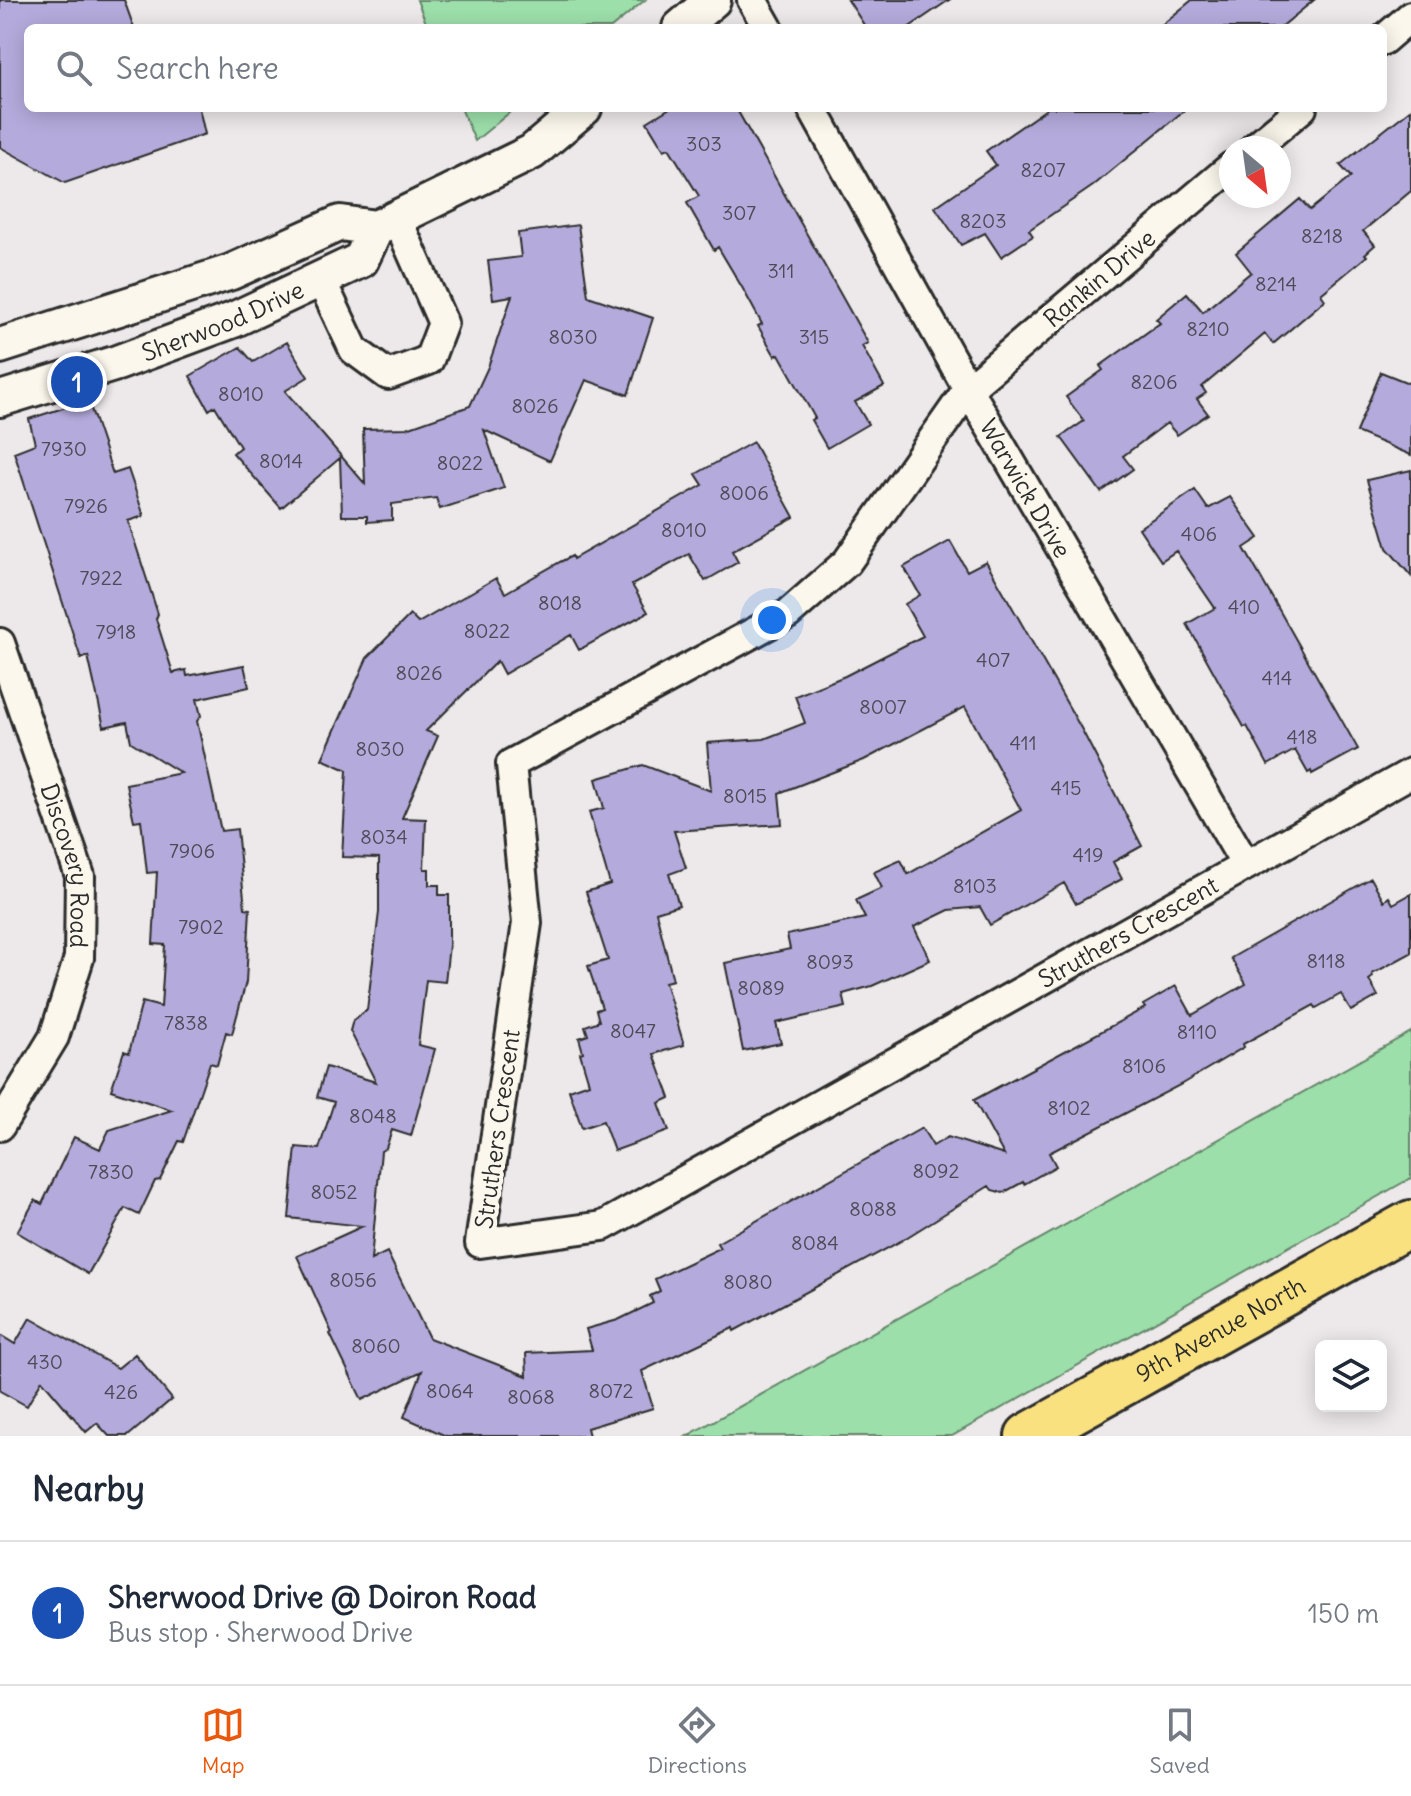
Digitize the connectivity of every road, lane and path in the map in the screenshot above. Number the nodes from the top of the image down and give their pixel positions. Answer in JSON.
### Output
{"nodes":[{"id":1,"x":713,"y":0,"type":"edge"},
{"id":2,"x":752,"y":0,"type":"edge"},
{"id":3,"x":1411,"y":16,"type":"edge"},
{"id":4,"x":685,"y":24,"type":"edge"},
{"id":5,"x":766,"y":24,"type":"edge"},
{"id":6,"x":1387,"y":37,"type":"edge"},
{"id":7,"x":579,"y":112,"type":"edge"},
{"id":8,"x":814,"y":112,"type":"edge"},
{"id":9,"x":1297,"y":112,"type":"edge"},
{"id":10,"x":1268,"y":136,"type":"edge"},
{"id":11,"x":1219,"y":177,"type":"edge"},
{"id":12,"x":386,"y":224,"type":"junction"},
{"id":13,"x":321,"y":280,"type":"junction"},
{"id":14,"x":0,"y":346,"type":"edge"},
{"id":15,"x":968,"y":389,"type":"junction"},
{"id":16,"x":0,"y":399,"type":"edge"},
{"id":17,"x":0,"y":643,"type":"edge"},
{"id":18,"x":1411,"y":773,"type":"edge"},
{"id":19,"x":1246,"y":865,"type":"junction"},
{"id":20,"x":0,"y":1126,"type":"edge"},
{"id":21,"x":1411,"y":1223,"type":"edge"},
{"id":22,"x":1028,"y":1436,"type":"edge"}],
"edges":[{"from":1,"to":4,"type":"street"},
{"from":2,"to":5,"type":"street"},
{"from":3,"to":6,"type":"street"},
{"from":7,"to":12,"type":"street"},
{"from":8,"to":15,"type":"street","name":"Warwick Drive"},
{"from":9,"to":10,"type":"street"},
{"from":11,"to":15,"type":"street","name":"Rankin Drive"},
{"from":12,"to":13,"type":"street","name":"Sherwood Drive"},
{"from":12,"to":13,"type":"street"},
{"from":12,"to":14,"type":"street","name":"Sherwood Drive"},
{"from":13,"to":16,"type":"street","name":"Sherwood Drive"},
{"from":15,"to":19,"type":"street","name":"Warwick Drive"},
{"from":15,"to":19,"type":"street","name":"Struthers Crescent"},
{"from":17,"to":20,"type":"street","name":"Discovery Road"},
{"from":18,"to":19,"type":"street","name":"Struthers Crescent"},
{"from":21,"to":22,"type":"main road","name":"9th Avenue North"}]}
